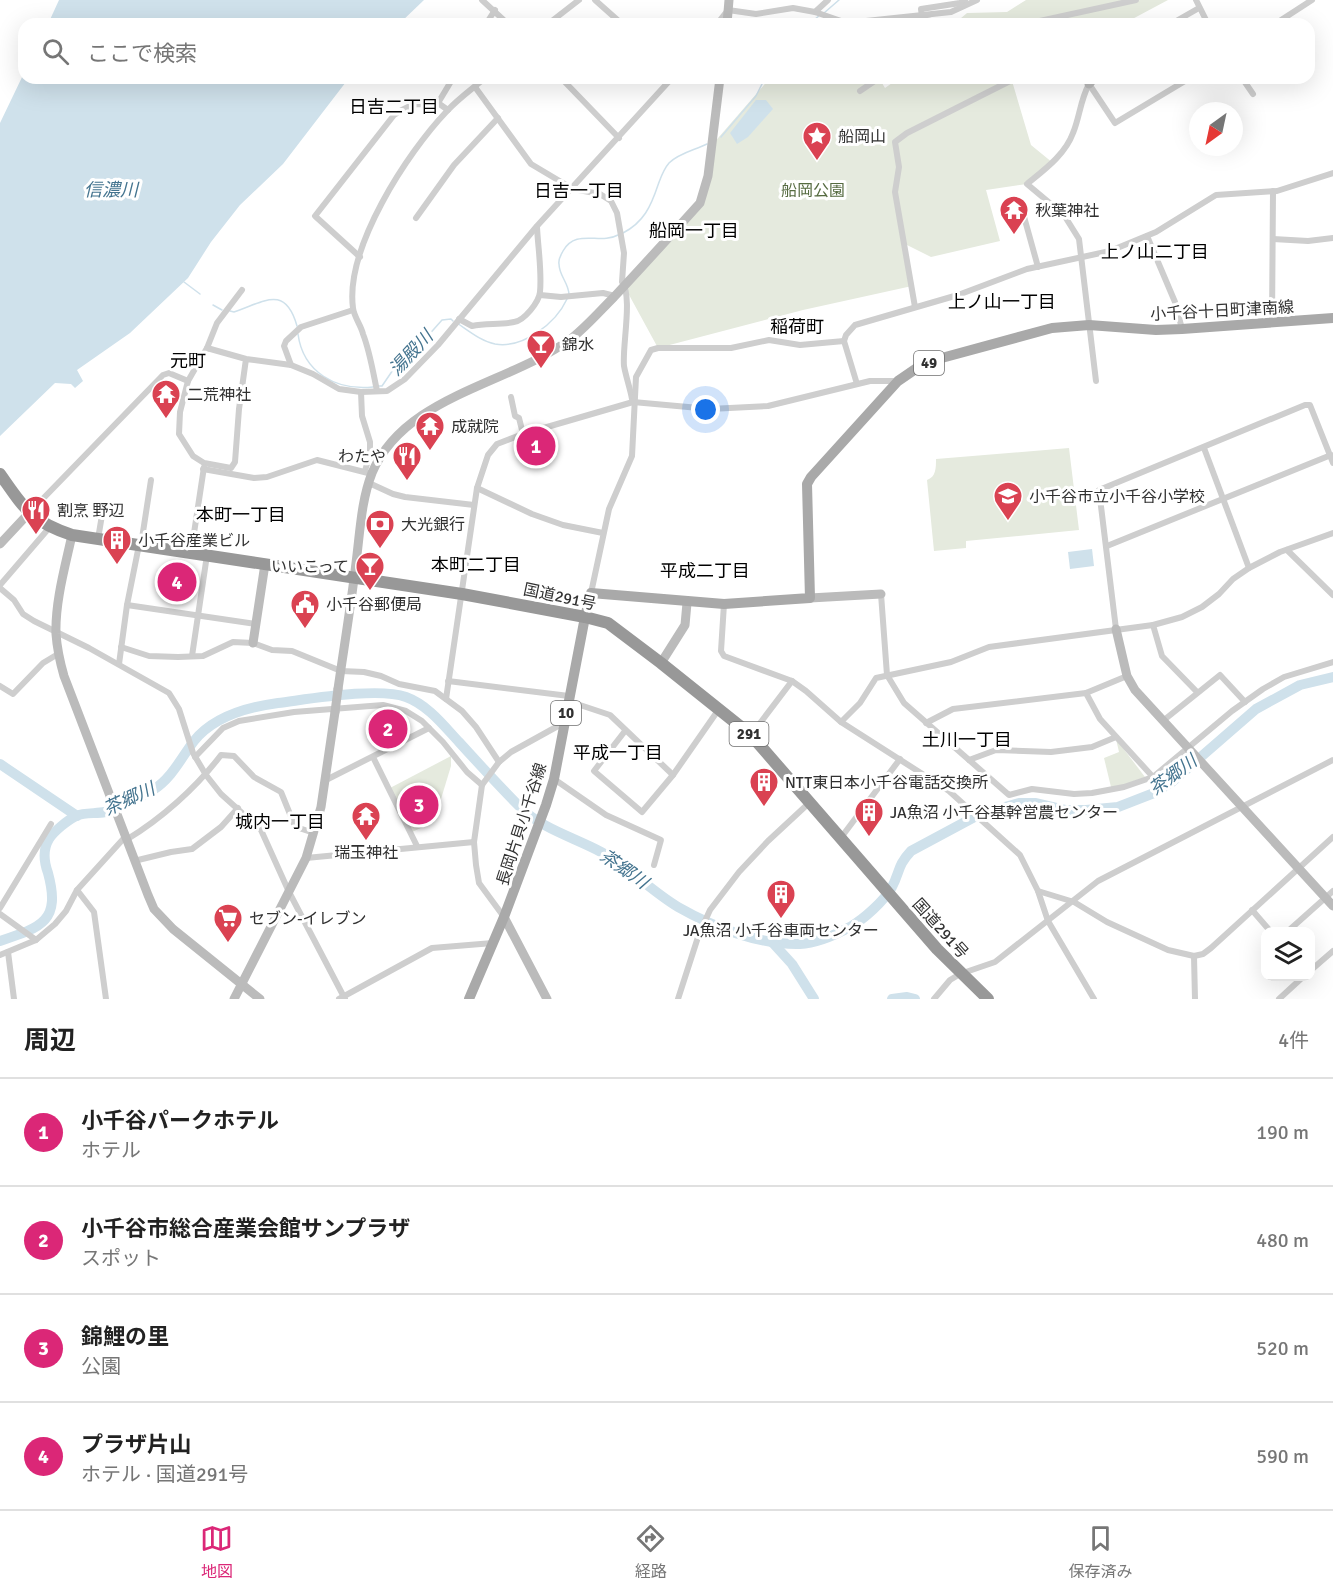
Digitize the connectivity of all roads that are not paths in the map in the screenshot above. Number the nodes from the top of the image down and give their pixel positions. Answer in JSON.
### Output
{"nodes":[{"id":1,"x":483,"y":0,"type":"edge"},
{"id":2,"x":579,"y":0,"type":"edge"},
{"id":3,"x":595,"y":0,"type":"edge"},
{"id":4,"x":729,"y":0,"type":"edge"},
{"id":5,"x":828,"y":0,"type":"edge"},
{"id":6,"x":965,"y":0,"type":"edge"},
{"id":7,"x":977,"y":0,"type":"edge"},
{"id":8,"x":1136,"y":0,"type":"edge"},
{"id":9,"x":1196,"y":0,"type":"edge"},
{"id":10,"x":1312,"y":0,"type":"edge"},
{"id":11,"x":1198,"y":8,"type":"junction"},
{"id":12,"x":495,"y":10,"type":"junction"},
{"id":13,"x":728,"y":10,"type":"junction"},
{"id":14,"x":816,"y":13,"type":"junction"},
{"id":15,"x":918,"y":17,"type":"junction"},
{"id":16,"x":490,"y":18,"type":"edge"},
{"id":17,"x":502,"y":18,"type":"edge"},
{"id":18,"x":556,"y":18,"type":"edge"},
{"id":19,"x":615,"y":18,"type":"edge"},
{"id":20,"x":722,"y":18,"type":"edge"},
{"id":21,"x":727,"y":18,"type":"edge"},
{"id":22,"x":831,"y":18,"type":"edge"},
{"id":23,"x":913,"y":18,"type":"edge"},
{"id":24,"x":922,"y":18,"type":"edge"},
{"id":25,"x":1054,"y":18,"type":"edge"},
{"id":26,"x":1181,"y":18,"type":"edge"},
{"id":27,"x":1204,"y":18,"type":"edge"},
{"id":28,"x":1284,"y":18,"type":"edge"},
{"id":29,"x":449,"y":84,"type":"edge"},
{"id":30,"x":477,"y":84,"type":"edge"},
{"id":31,"x":567,"y":84,"type":"edge"},
{"id":32,"x":667,"y":84,"type":"edge"},
{"id":33,"x":719,"y":84,"type":"edge"},
{"id":34,"x":870,"y":84,"type":"edge"},
{"id":35,"x":1004,"y":84,"type":"edge"},
{"id":36,"x":1090,"y":84,"type":"edge"},
{"id":37,"x":1094,"y":84,"type":"edge"},
{"id":38,"x":1180,"y":84,"type":"edge"},
{"id":39,"x":1246,"y":84,"type":"edge"},
{"id":40,"x":474,"y":87,"type":"junction"},
{"id":41,"x":860,"y":91,"type":"dead end"},
{"id":42,"x":1253,"y":94,"type":"dead end"},
{"id":43,"x":438,"y":103,"type":"junction"},
{"id":44,"x":448,"y":110,"type":"junction"},
{"id":45,"x":498,"y":118,"type":"junction"},
{"id":46,"x":619,"y":138,"type":"junction"},
{"id":47,"x":1333,"y":173,"type":"edge"},
{"id":48,"x":573,"y":189,"type":"junction"},
{"id":49,"x":1273,"y":191,"type":"junction"},
{"id":50,"x":1023,"y":213,"type":"dead end"},
{"id":51,"x":416,"y":218,"type":"dead end"},
{"id":52,"x":537,"y":226,"type":"junction"},
{"id":53,"x":1146,"y":236,"type":"junction"},
{"id":54,"x":1333,"y":238,"type":"edge"},
{"id":55,"x":1273,"y":239,"type":"junction"},
{"id":56,"x":360,"y":257,"type":"junction"},
{"id":57,"x":1082,"y":258,"type":"junction"},
{"id":58,"x":1038,"y":267,"type":"junction"},
{"id":59,"x":625,"y":285,"type":"junction"},
{"id":60,"x":242,"y":290,"type":"dead end"},
{"id":61,"x":540,"y":295,"type":"junction"},
{"id":62,"x":615,"y":296,"type":"junction"},
{"id":63,"x":915,"y":307,"type":"junction"},
{"id":64,"x":353,"y":310,"type":"junction"},
{"id":65,"x":1333,"y":318,"type":"edge"},
{"id":66,"x":458,"y":321,"type":"junction"},
{"id":67,"x":1272,"y":323,"type":"junction"},
{"id":68,"x":1089,"y":325,"type":"junction"},
{"id":69,"x":1182,"y":329,"type":"junction"},
{"id":70,"x":844,"y":342,"type":"junction"},
{"id":71,"x":207,"y":348,"type":"junction"},
{"id":72,"x":246,"y":359,"type":"junction"},
{"id":73,"x":291,"y":365,"type":"junction"},
{"id":74,"x":188,"y":381,"type":"junction"},
{"id":75,"x":898,"y":381,"type":"junction"},
{"id":76,"x":1096,"y":381,"type":"dead end"},
{"id":77,"x":857,"y":384,"type":"junction"},
{"id":78,"x":376,"y":389,"type":"junction"},
{"id":79,"x":361,"y":392,"type":"junction"},
{"id":80,"x":511,"y":397,"type":"dead end"},
{"id":81,"x":633,"y":402,"type":"junction"},
{"id":82,"x":523,"y":434,"type":"junction"},
{"id":83,"x":1204,"y":448,"type":"junction"},
{"id":84,"x":1331,"y":455,"type":"edge"},
{"id":85,"x":1333,"y":463,"type":"edge"},
{"id":86,"x":204,"y":466,"type":"junction"},
{"id":87,"x":369,"y":472,"type":"junction"},
{"id":88,"x":0,"y":474,"type":"edge"},
{"id":89,"x":151,"y":480,"type":"dead end"},
{"id":90,"x":369,"y":483,"type":"junction"},
{"id":91,"x":477,"y":489,"type":"junction"},
{"id":92,"x":1224,"y":499,"type":"junction"},
{"id":93,"x":104,"y":503,"type":"dead end"},
{"id":94,"x":474,"y":505,"type":"junction"},
{"id":95,"x":29,"y":513,"type":"junction"},
{"id":96,"x":49,"y":528,"type":"junction"},
{"id":97,"x":603,"y":533,"type":"junction"},
{"id":98,"x":1333,"y":533,"type":"edge"},
{"id":99,"x":72,"y":536,"type":"junction"},
{"id":100,"x":98,"y":539,"type":"junction"},
{"id":101,"x":0,"y":544,"type":"edge"},
{"id":102,"x":140,"y":545,"type":"junction"},
{"id":103,"x":1107,"y":546,"type":"junction"},
{"id":104,"x":1287,"y":550,"type":"junction"},
{"id":105,"x":191,"y":553,"type":"junction"},
{"id":106,"x":207,"y":555,"type":"junction"},
{"id":107,"x":265,"y":564,"type":"junction"},
{"id":108,"x":1249,"y":568,"type":"junction"},
{"id":109,"x":354,"y":577,"type":"junction"},
{"id":110,"x":0,"y":587,"type":"edge"},
{"id":111,"x":591,"y":593,"type":"junction"},
{"id":112,"x":462,"y":594,"type":"junction"},
{"id":113,"x":881,"y":594,"type":"joint"},
{"id":114,"x":1333,"y":595,"type":"edge"},
{"id":115,"x":810,"y":598,"type":"junction"},
{"id":116,"x":687,"y":603,"type":"junction"},
{"id":117,"x":724,"y":604,"type":"junction"},
{"id":118,"x":127,"y":605,"type":"junction"},
{"id":119,"x":198,"y":616,"type":"junction"},
{"id":120,"x":585,"y":617,"type":"junction"},
{"id":121,"x":256,"y":624,"type":"junction"},
{"id":122,"x":1153,"y":625,"type":"junction"},
{"id":123,"x":1116,"y":629,"type":"junction"},
{"id":124,"x":56,"y":631,"type":"junction"},
{"id":125,"x":254,"y":643,"type":"junction"},
{"id":126,"x":121,"y":647,"type":"junction"},
{"id":127,"x":58,"y":654,"type":"junction"},
{"id":128,"x":192,"y":656,"type":"junction"},
{"id":129,"x":1333,"y":662,"type":"edge"},
{"id":130,"x":661,"y":663,"type":"junction"},
{"id":131,"x":119,"y":664,"type":"junction"},
{"id":132,"x":341,"y":671,"type":"junction"},
{"id":133,"x":887,"y":675,"type":"junction"},
{"id":134,"x":1127,"y":676,"type":"junction"},
{"id":135,"x":448,"y":681,"type":"junction"},
{"id":136,"x":792,"y":681,"type":"junction"},
{"id":137,"x":0,"y":686,"type":"edge"},
{"id":138,"x":1197,"y":692,"type":"junction"},
{"id":139,"x":1086,"y":693,"type":"junction"},
{"id":140,"x":569,"y":698,"type":"junction"},
{"id":141,"x":446,"y":699,"type":"junction"},
{"id":142,"x":1245,"y":702,"type":"junction"},
{"id":143,"x":719,"y":709,"type":"junction"},
{"id":144,"x":1164,"y":720,"type":"junction"},
{"id":145,"x":841,"y":722,"type":"junction"},
{"id":146,"x":926,"y":723,"type":"junction"},
{"id":147,"x":565,"y":726,"type":"junction"},
{"id":148,"x":429,"y":728,"type":"junction"},
{"id":149,"x":625,"y":731,"type":"junction"},
{"id":150,"x":751,"y":735,"type":"junction"},
{"id":151,"x":1116,"y":737,"type":"junction"},
{"id":152,"x":1188,"y":749,"type":"junction"},
{"id":153,"x":194,"y":755,"type":"junction"},
{"id":154,"x":373,"y":757,"type":"junction"},
{"id":155,"x":900,"y":759,"type":"junction"},
{"id":156,"x":969,"y":760,"type":"junction"},
{"id":157,"x":1333,"y":760,"type":"edge"},
{"id":158,"x":499,"y":762,"type":"junction"},
{"id":159,"x":206,"y":775,"type":"junction"},
{"id":160,"x":673,"y":775,"type":"junction"},
{"id":161,"x":1153,"y":777,"type":"junction"},
{"id":162,"x":554,"y":779,"type":"junction"},
{"id":163,"x":326,"y":780,"type":"junction"},
{"id":164,"x":482,"y":784,"type":"junction"},
{"id":165,"x":809,"y":803,"type":"junction"},
{"id":166,"x":238,"y":808,"type":"junction"},
{"id":167,"x":1242,"y":808,"type":"junction"},
{"id":168,"x":51,"y":824,"type":"dead end"},
{"id":169,"x":315,"y":833,"type":"junction"},
{"id":170,"x":1333,"y":837,"type":"edge"},
{"id":171,"x":125,"y":839,"type":"junction"},
{"id":172,"x":840,"y":839,"type":"junction"},
{"id":173,"x":474,"y":842,"type":"junction"},
{"id":174,"x":417,"y":846,"type":"junction"},
{"id":175,"x":306,"y":858,"type":"junction"},
{"id":176,"x":134,"y":861,"type":"junction"},
{"id":177,"x":654,"y":865,"type":"dead end"},
{"id":178,"x":1298,"y":868,"type":"junction"},
{"id":179,"x":76,"y":890,"type":"junction"},
{"id":180,"x":1038,"y":891,"type":"junction"},
{"id":181,"x":1333,"y":891,"type":"edge"},
{"id":182,"x":289,"y":892,"type":"junction"},
{"id":183,"x":1325,"y":898,"type":"junction"},
{"id":184,"x":1074,"y":902,"type":"junction"},
{"id":185,"x":1333,"y":906,"type":"edge"},
{"id":186,"x":0,"y":908,"type":"edge"},
{"id":187,"x":1252,"y":910,"type":"junction"},
{"id":188,"x":0,"y":914,"type":"edge"},
{"id":189,"x":504,"y":918,"type":"junction"},
{"id":190,"x":1048,"y":921,"type":"junction"},
{"id":191,"x":1267,"y":927,"type":"edge"},
{"id":192,"x":1293,"y":927,"type":"edge"},
{"id":193,"x":34,"y":938,"type":"junction"},
{"id":194,"x":493,"y":943,"type":"junction"},
{"id":195,"x":1333,"y":951,"type":"edge"},
{"id":196,"x":8,"y":952,"type":"junction"},
{"id":197,"x":0,"y":955,"type":"edge"},
{"id":198,"x":1194,"y":956,"type":"junction"},
{"id":199,"x":1315,"y":967,"type":"edge"},
{"id":200,"x":960,"y":974,"type":"junction"},
{"id":201,"x":1299,"y":981,"type":"edge"},
{"id":202,"x":242,"y":984,"type":"junction"},
{"id":203,"x":343,"y":998,"type":"edge"},
{"id":204,"x":14,"y":999,"type":"edge"},
{"id":205,"x":106,"y":999,"type":"edge"},
{"id":206,"x":234,"y":999,"type":"edge"},
{"id":207,"x":260,"y":999,"type":"edge"},
{"id":208,"x":469,"y":999,"type":"edge"},
{"id":209,"x":548,"y":999,"type":"edge"},
{"id":210,"x":678,"y":999,"type":"edge"},
{"id":211,"x":934,"y":999,"type":"edge"},
{"id":212,"x":988,"y":999,"type":"edge"},
{"id":213,"x":1094,"y":999,"type":"edge"},
{"id":214,"x":1195,"y":999,"type":"edge"},
{"id":215,"x":1279,"y":999,"type":"edge"}],
"edges":[{"from":1,"to":12,"type":"street"},
{"from":2,"to":18,"type":"street"},
{"from":3,"to":19,"type":"street"},
{"from":4,"to":13,"type":"street"},
{"from":5,"to":14,"type":"street"},
{"from":6,"to":15,"type":"street"},
{"from":7,"to":15,"type":"street"},
{"from":8,"to":25,"type":"street"},
{"from":9,"to":11,"type":"street"},
{"from":10,"to":28,"type":"street"},
{"from":11,"to":26,"type":"street"},
{"from":11,"to":27,"type":"street"},
{"from":12,"to":16,"type":"street"},
{"from":12,"to":17,"type":"street"},
{"from":13,"to":14,"type":"street"},
{"from":13,"to":20,"type":"street"},
{"from":13,"to":21,"type":"street"},
{"from":14,"to":22,"type":"street"},
{"from":15,"to":23,"type":"street"},
{"from":15,"to":24,"type":"street"},
{"from":29,"to":43,"type":"street"},
{"from":30,"to":40,"type":"street"},
{"from":31,"to":46,"type":"street"},
{"from":32,"to":46,"type":"street"},
{"from":33,"to":59,"type":"street"},
{"from":34,"to":41,"type":"street"},
{"from":35,"to":63,"type":"street"},
{"from":36,"to":57,"type":"street"},
{"from":37,"to":38,"type":"street"},
{"from":39,"to":42,"type":"street"},
{"from":40,"to":44,"type":"street"},
{"from":40,"to":45,"type":"street"},
{"from":43,"to":44,"type":"street"},
{"from":43,"to":56,"type":"street"},
{"from":44,"to":56,"type":"street"},
{"from":45,"to":48,"type":"street"},
{"from":45,"to":51,"type":"street"},
{"from":46,"to":48,"type":"street"},
{"from":47,"to":49,"type":"street"},
{"from":48,"to":52,"type":"street"},
{"from":48,"to":59,"type":"street"},
{"from":49,"to":53,"type":"street"},
{"from":49,"to":55,"type":"street"},
{"from":50,"to":58,"type":"street"},
{"from":52,"to":61,"type":"street"},
{"from":52,"to":66,"type":"street"},
{"from":53,"to":57,"type":"street"},
{"from":53,"to":69,"type":"street"},
{"from":54,"to":55,"type":"street"},
{"from":55,"to":67,"type":"street"},
{"from":56,"to":64,"type":"street"},
{"from":57,"to":58,"type":"street"},
{"from":57,"to":68,"type":"street"},
{"from":58,"to":63,"type":"street"},
{"from":59,"to":62,"type":"street"},
{"from":59,"to":81,"type":"street"},
{"from":60,"to":71,"type":"street"},
{"from":61,"to":62,"type":"street"},
{"from":61,"to":66,"type":"street"},
{"from":62,"to":87,"type":"street"},
{"from":63,"to":70,"type":"street"},
{"from":64,"to":73,"type":"street"},
{"from":64,"to":78,"type":"street"},
{"from":65,"to":67,"type":"main road","name":"小千谷十日町津南線","number":"49"},
{"from":66,"to":78,"type":"street"},
{"from":67,"to":69,"type":"main road","name":"小千谷十日町津南線","number":"49"},
{"from":68,"to":69,"type":"main road","name":"小千谷十日町津南線","number":"49"},
{"from":68,"to":75,"type":"main road","name":"小千谷十日町津南線","number":"49"},
{"from":68,"to":76,"type":"street"},
{"from":70,"to":77,"type":"street"},
{"from":70,"to":81,"type":"street"},
{"from":71,"to":72,"type":"street"},
{"from":71,"to":74,"type":"street"},
{"from":72,"to":73,"type":"street"},
{"from":72,"to":86,"type":"street"},
{"from":73,"to":79,"type":"street"},
{"from":74,"to":86,"type":"street"},
{"from":74,"to":95,"type":"street"},
{"from":75,"to":77,"type":"street"},
{"from":75,"to":115,"type":"main road","name":"小千谷十日町津南線","number":"49"},
{"from":77,"to":81,"type":"street"},
{"from":78,"to":79,"type":"street"},
{"from":79,"to":87,"type":"street"},
{"from":80,"to":82,"type":"street"},
{"from":81,"to":82,"type":"street"},
{"from":81,"to":97,"type":"street"},
{"from":82,"to":91,"type":"street"},
{"from":83,"to":84,"type":"street"},
{"from":83,"to":92,"type":"street"},
{"from":83,"to":103,"type":"street"},
{"from":84,"to":85,"type":"street"},
{"from":84,"to":92,"type":"street"},
{"from":86,"to":87,"type":"street"},
{"from":86,"to":105,"type":"street"},
{"from":87,"to":90,"type":"street"},
{"from":88,"to":95,"type":"highway","name":"国道291号","number":"291"},
{"from":89,"to":102,"type":"street"},
{"from":90,"to":94,"type":"street"},
{"from":90,"to":109,"type":"street"},
{"from":91,"to":94,"type":"street"},
{"from":91,"to":97,"type":"street"},
{"from":92,"to":103,"type":"street"},
{"from":92,"to":108,"type":"street"},
{"from":93,"to":100,"type":"street"},
{"from":94,"to":112,"type":"street"},
{"from":95,"to":96,"type":"highway","name":"国道291号","number":"291"},
{"from":95,"to":101,"type":"street"},
{"from":96,"to":99,"type":"highway","name":"国道291号","number":"291"},
{"from":96,"to":110,"type":"street"},
{"from":97,"to":111,"type":"street"},
{"from":98,"to":104,"type":"street"},
{"from":99,"to":100,"type":"highway","name":"国道291号","number":"291"},
{"from":99,"to":124,"type":"street"},
{"from":100,"to":102,"type":"highway","name":"国道291号","number":"291"},
{"from":102,"to":105,"type":"highway","name":"国道291号","number":"291"},
{"from":102,"to":118,"type":"street"},
{"from":103,"to":123,"type":"street"},
{"from":104,"to":108,"type":"street"},
{"from":104,"to":114,"type":"street"},
{"from":105,"to":106,"type":"highway","name":"国道291号","number":"291"},
{"from":106,"to":107,"type":"highway","name":"国道291号","number":"291"},
{"from":106,"to":119,"type":"street"},
{"from":107,"to":109,"type":"highway","name":"国道291号","number":"291"},
{"from":107,"to":121,"type":"street"},
{"from":108,"to":122,"type":"street"},
{"from":109,"to":112,"type":"highway","name":"国道291号","number":"291"},
{"from":109,"to":132,"type":"street"},
{"from":110,"to":124,"type":"street"},
{"from":111,"to":116,"type":"main road"},
{"from":111,"to":120,"type":"main road"},
{"from":112,"to":120,"type":"highway","name":"国道291号","number":"291"},
{"from":112,"to":135,"type":"street"},
{"from":113,"to":115,"type":"street"},
{"from":113,"to":133,"type":"street"},
{"from":115,"to":117,"type":"main road"},
{"from":116,"to":117,"type":"main road"},
{"from":116,"to":130,"type":"street"},
{"from":117,"to":136,"type":"street"},
{"from":118,"to":119,"type":"street"},
{"from":118,"to":126,"type":"street"},
{"from":119,"to":121,"type":"street"},
{"from":119,"to":128,"type":"street"},
{"from":120,"to":130,"type":"highway","name":"国道291号","number":"291"},
{"from":120,"to":140,"type":"main road","name":"長岡片貝小千谷線","number":"10"},
{"from":121,"to":125,"type":"street"},
{"from":122,"to":123,"type":"street"},
{"from":122,"to":138,"type":"street"},
{"from":123,"to":133,"type":"street"},
{"from":123,"to":134,"type":"street"},
{"from":124,"to":127,"type":"street"},
{"from":124,"to":131,"type":"street"},
{"from":125,"to":128,"type":"street"},
{"from":125,"to":132,"type":"street"},
{"from":126,"to":128,"type":"street"},
{"from":126,"to":131,"type":"street"},
{"from":127,"to":137,"type":"street"},
{"from":127,"to":171,"type":"street"},
{"from":129,"to":142,"type":"street"},
{"from":130,"to":143,"type":"highway","name":"国道291号","number":"291"},
{"from":131,"to":153,"type":"street"},
{"from":132,"to":141,"type":"street"},
{"from":132,"to":163,"type":"street","bridge":true},
{"from":133,"to":145,"type":"street"},
{"from":133,"to":146,"type":"street"},
{"from":134,"to":139,"type":"street"},
{"from":134,"to":144,"type":"street"},
{"from":135,"to":140,"type":"street"},
{"from":135,"to":141,"type":"street"},
{"from":136,"to":145,"type":"street"},
{"from":136,"to":150,"type":"street"},
{"from":138,"to":142,"type":"street"},
{"from":138,"to":144,"type":"street"},
{"from":139,"to":146,"type":"street"},
{"from":139,"to":151,"type":"street"},
{"from":140,"to":147,"type":"main road","name":"長岡片貝小千谷線","number":"10"},
{"from":140,"to":149,"type":"street"},
{"from":141,"to":158,"type":"street"},
{"from":142,"to":152,"type":"street"},
{"from":143,"to":150,"type":"highway","name":"国道291号","number":"291"},
{"from":143,"to":160,"type":"street"},
{"from":144,"to":152,"type":"street"},
{"from":145,"to":155,"type":"street"},
{"from":146,"to":156,"type":"street"},
{"from":147,"to":158,"type":"street"},
{"from":147,"to":162,"type":"main road","name":"長岡片貝小千谷線","number":"10"},
{"from":148,"to":153,"type":"street"},
{"from":148,"to":154,"type":"street"},
{"from":148,"to":164,"type":"street"},
{"from":149,"to":160,"type":"street"},
{"from":149,"to":160,"type":"street"},
{"from":150,"to":165,"type":"highway","name":"国道291号","number":"291"},
{"from":151,"to":156,"type":"street"},
{"from":151,"to":161,"type":"street"},
{"from":152,"to":161,"type":"street"},
{"from":152,"to":167,"type":"street"},
{"from":153,"to":159,"type":"street"},
{"from":154,"to":163,"type":"street"},
{"from":154,"to":174,"type":"street"},
{"from":155,"to":172,"type":"street"},
{"from":155,"to":180,"type":"street"},
{"from":156,"to":161,"type":"street"},
{"from":157,"to":167,"type":"street"},
{"from":158,"to":164,"type":"street"},
{"from":159,"to":166,"type":"street"},
{"from":159,"to":169,"type":"street"},
{"from":159,"to":171,"type":"street"},
{"from":162,"to":177,"type":"street"},
{"from":162,"to":189,"type":"main road","name":"長岡片貝小千谷線","number":"10"},
{"from":163,"to":169,"type":"street"},
{"from":164,"to":173,"type":"street"},
{"from":165,"to":172,"type":"highway","name":"国道291号","number":"291"},
{"from":165,"to":210,"type":"street"},
{"from":166,"to":176,"type":"street"},
{"from":166,"to":182,"type":"street"},
{"from":167,"to":178,"type":"street"},
{"from":167,"to":184,"type":"street"},
{"from":168,"to":186,"type":"street"},
{"from":169,"to":175,"type":"street"},
{"from":170,"to":178,"type":"street"},
{"from":171,"to":176,"type":"street"},
{"from":171,"to":179,"type":"street"},
{"from":172,"to":200,"type":"highway","name":"国道291号","number":"291"},
{"from":173,"to":174,"type":"street"},
{"from":173,"to":189,"type":"street"},
{"from":174,"to":175,"type":"street"},
{"from":175,"to":182,"type":"street"},
{"from":176,"to":202,"type":"street"},
{"from":178,"to":183,"type":"street"},
{"from":178,"to":187,"type":"street"},
{"from":179,"to":193,"type":"street"},
{"from":179,"to":205,"type":"street"},
{"from":180,"to":184,"type":"street"},
{"from":180,"to":190,"type":"street"},
{"from":181,"to":183,"type":"street"},
{"from":182,"to":202,"type":"street"},
{"from":182,"to":203,"type":"street"},
{"from":183,"to":185,"type":"street"},
{"from":183,"to":192,"type":"street"},
{"from":184,"to":190,"type":"street"},
{"from":184,"to":198,"type":"street"},
{"from":187,"to":191,"type":"street"},
{"from":187,"to":198,"type":"street"},
{"from":188,"to":193,"type":"street"},
{"from":189,"to":194,"type":"main road","name":"長岡片貝小千谷線","number":"10"},
{"from":189,"to":209,"type":"street"},
{"from":190,"to":200,"type":"street"},
{"from":190,"to":213,"type":"street"},
{"from":193,"to":196,"type":"street"},
{"from":194,"to":203,"type":"street"},
{"from":194,"to":208,"type":"main road","name":"長岡片貝小千谷線","number":"10"},
{"from":195,"to":199,"type":"street"},
{"from":196,"to":197,"type":"street"},
{"from":196,"to":204,"type":"street"},
{"from":198,"to":214,"type":"street"},
{"from":200,"to":211,"type":"street"},
{"from":200,"to":212,"type":"highway","name":"国道291号","number":"291"},
{"from":201,"to":215,"type":"street"},
{"from":202,"to":206,"type":"street"},
{"from":202,"to":207,"type":"street"}]}
